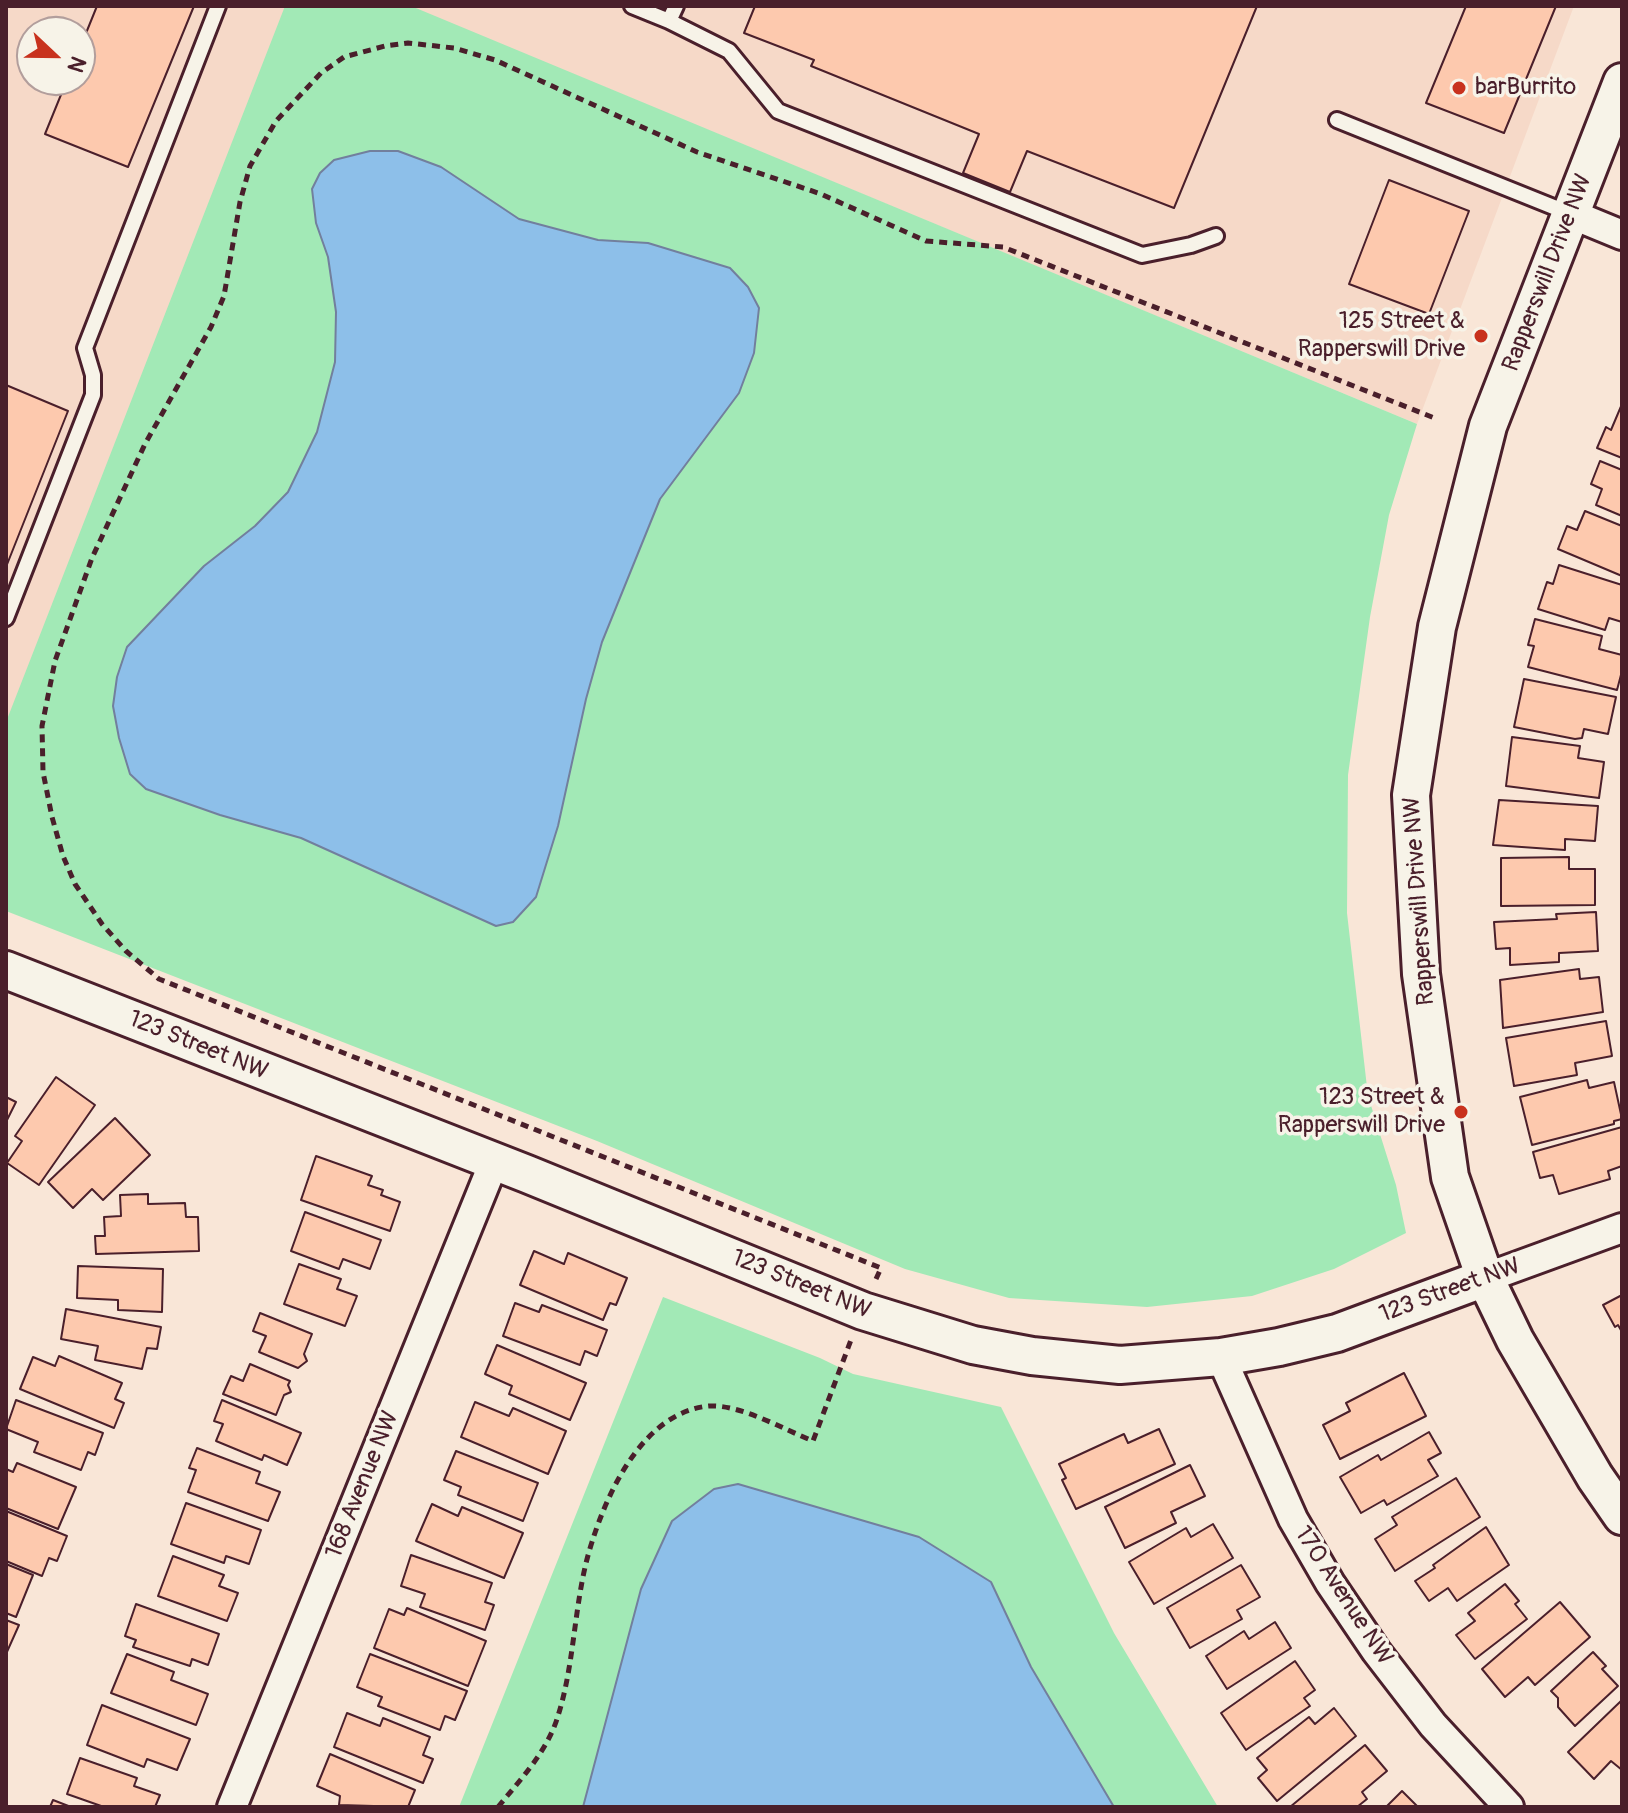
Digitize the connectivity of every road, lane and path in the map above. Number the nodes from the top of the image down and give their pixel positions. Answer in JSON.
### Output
{"nodes":[{"id":1,"x":218,"y":6,"type":"edge"},
{"id":2,"x":632,"y":6,"type":"edge"},
{"id":3,"x":676,"y":6,"type":"edge"},
{"id":4,"x":669,"y":21,"type":"junction"},
{"id":5,"x":1622,"y":82,"type":"edge"},
{"id":6,"x":1337,"y":120,"type":"dead end"},
{"id":7,"x":1571,"y":214,"type":"junction"},
{"id":8,"x":1622,"y":235,"type":"edge"},
{"id":9,"x":1216,"y":236,"type":"dead end"},
{"id":10,"x":1437,"y":419,"type":"dead end"},
{"id":11,"x":6,"y":618,"type":"edge"},
{"id":12,"x":6,"y":970,"type":"edge"},
{"id":13,"x":494,"y":1162,"type":"junction"},
{"id":14,"x":1622,"y":1228,"type":"edge"},
{"id":15,"x":1485,"y":1278,"type":"junction"},
{"id":16,"x":863,"y":1311,"type":"junction"},
{"id":17,"x":1221,"y":1357,"type":"junction"},
{"id":18,"x":1622,"y":1516,"type":"edge"},
{"id":19,"x":232,"y":1807,"type":"edge"},
{"id":20,"x":498,"y":1807,"type":"edge"},
{"id":21,"x":1509,"y":1807,"type":"edge"}],
"edges":[{"from":1,"to":11,"type":"lane"},
{"from":2,"to":4,"type":"lane"},
{"from":3,"to":4,"type":"lane"},
{"from":4,"to":9,"type":"lane"},
{"from":5,"to":7,"type":"street","name":"Rapperswill Drive NW"},
{"from":6,"to":7,"type":"lane"},
{"from":7,"to":8,"type":"street"},
{"from":7,"to":15,"type":"street","name":"Rapperswill Drive NW"},
{"from":10,"to":16,"type":"path"},
{"from":12,"to":13,"type":"street","name":"123 Street NW"},
{"from":13,"to":16,"type":"street","name":"123 Street NW"},
{"from":13,"to":19,"type":"street","name":"168 Avenue NW"},
{"from":14,"to":15,"type":"street","name":"123 Street NW"},
{"from":15,"to":17,"type":"street","name":"123 Street NW"},
{"from":15,"to":18,"type":"street","name":"Rapperswill Drive NW"},
{"from":16,"to":17,"type":"street","name":"123 Street NW"},
{"from":16,"to":20,"type":"path"},
{"from":17,"to":21,"type":"street","name":"170 Avenue NW"}]}
